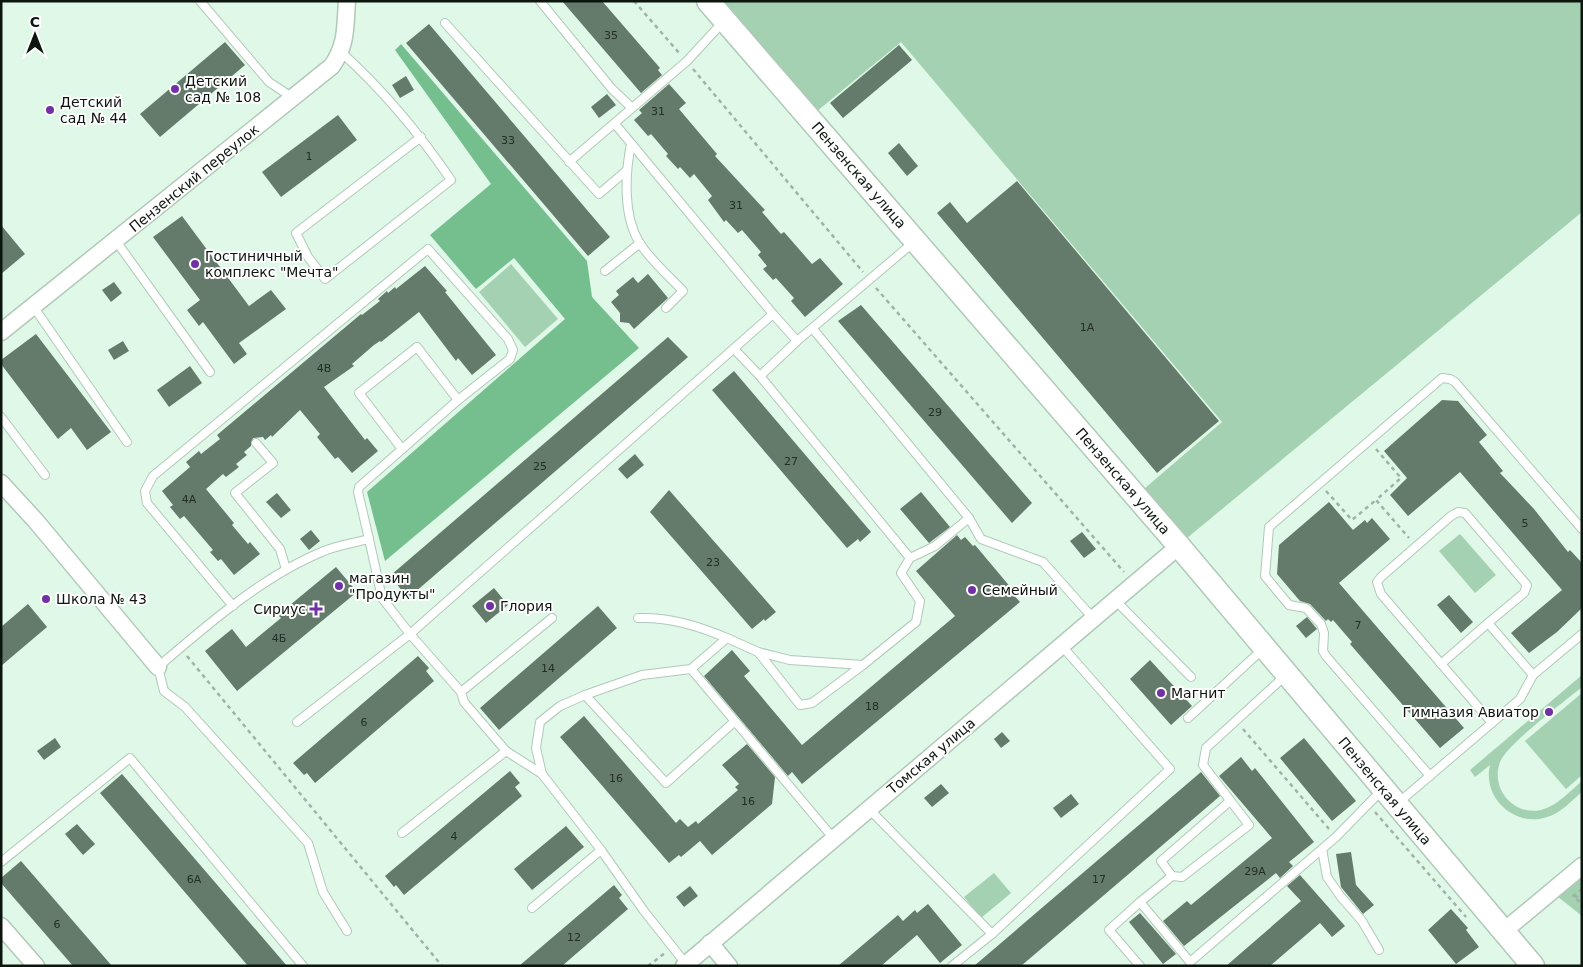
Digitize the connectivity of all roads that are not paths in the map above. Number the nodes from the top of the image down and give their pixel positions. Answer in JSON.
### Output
{"nodes":[{"id":1,"x":200,"y":1,"type":"edge"},
{"id":2,"x":347,"y":1,"type":"edge"},
{"id":3,"x":540,"y":1,"type":"edge"},
{"id":4,"x":708,"y":1,"type":"edge"},
{"id":5,"x":724,"y":20,"type":"junction"},
{"id":6,"x":445,"y":22,"type":"dead end"},
{"id":7,"x":341,"y":52,"type":"junction"},
{"id":8,"x":293,"y":98,"type":"junction"},
{"id":9,"x":631,"y":107,"type":"junction"},
{"id":10,"x":615,"y":124,"type":"junction"},
{"id":11,"x":420,"y":137,"type":"junction"},
{"id":12,"x":631,"y":144,"type":"junction"},
{"id":13,"x":569,"y":162,"type":"junction"},
{"id":14,"x":626,"y":171,"type":"junction"},
{"id":15,"x":916,"y":240,"type":"junction"},
{"id":16,"x":116,"y":241,"type":"junction"},
{"id":17,"x":640,"y":243,"type":"junction"},
{"id":18,"x":605,"y":271,"type":"dead end"},
{"id":19,"x":33,"y":306,"type":"junction"},
{"id":20,"x":666,"y":308,"type":"dead end"},
{"id":21,"x":773,"y":314,"type":"junction"},
{"id":22,"x":813,"y":329,"type":"junction"},
{"id":23,"x":1,"y":332,"type":"edge"},
{"id":24,"x":797,"y":342,"type":"junction"},
{"id":25,"x":734,"y":349,"type":"junction"},
{"id":26,"x":210,"y":372,"type":"dead end"},
{"id":27,"x":760,"y":376,"type":"junction"},
{"id":28,"x":458,"y":400,"type":"junction"},
{"id":29,"x":1,"y":417,"type":"edge"},
{"id":30,"x":126,"y":442,"type":"dead end"},
{"id":31,"x":256,"y":443,"type":"dead end"},
{"id":32,"x":402,"y":449,"type":"junction"},
{"id":33,"x":44,"y":474,"type":"dead end"},
{"id":34,"x":1,"y":483,"type":"edge"},
{"id":35,"x":969,"y":518,"type":"junction"},
{"id":36,"x":1582,"y":529,"type":"edge"},
{"id":37,"x":369,"y":539,"type":"junction"},
{"id":38,"x":1179,"y":546,"type":"junction"},
{"id":39,"x":910,"y":558,"type":"junction"},
{"id":40,"x":286,"y":569,"type":"junction"},
{"id":41,"x":1114,"y":600,"type":"junction"},
{"id":42,"x":234,"y":606,"type":"junction"},
{"id":43,"x":552,"y":618,"type":"dead end"},
{"id":44,"x":638,"y":618,"type":"dead end"},
{"id":45,"x":1092,"y":618,"type":"junction"},
{"id":46,"x":1488,"y":623,"type":"junction"},
{"id":47,"x":410,"y":634,"type":"junction"},
{"id":48,"x":1582,"y":634,"type":"edge"},
{"id":49,"x":727,"y":638,"type":"junction"},
{"id":50,"x":1061,"y":645,"type":"junction"},
{"id":51,"x":1264,"y":648,"type":"junction"},
{"id":52,"x":758,"y":652,"type":"junction"},
{"id":53,"x":1441,"y":664,"type":"junction"},
{"id":54,"x":863,"y":665,"type":"junction"},
{"id":55,"x":158,"y":667,"type":"junction"},
{"id":56,"x":691,"y":669,"type":"junction"},
{"id":57,"x":1286,"y":674,"type":"junction"},
{"id":58,"x":1533,"y":675,"type":"junction"},
{"id":59,"x":1191,"y":677,"type":"dead end"},
{"id":60,"x":460,"y":692,"type":"junction"},
{"id":61,"x":585,"y":695,"type":"junction"},
{"id":62,"x":1188,"y":718,"type":"dead end"},
{"id":63,"x":297,"y":722,"type":"dead end"},
{"id":64,"x":734,"y":722,"type":"junction"},
{"id":65,"x":1492,"y":723,"type":"junction"},
{"id":66,"x":506,"y":751,"type":"junction"},
{"id":67,"x":542,"y":774,"type":"junction"},
{"id":68,"x":1430,"y":776,"type":"junction"},
{"id":69,"x":1382,"y":799,"type":"junction"},
{"id":70,"x":1230,"y":801,"type":"junction"},
{"id":71,"x":869,"y":809,"type":"junction"},
{"id":72,"x":402,"y":833,"type":"dead end"},
{"id":73,"x":834,"y":839,"type":"junction"},
{"id":74,"x":1322,"y":849,"type":"junction"},
{"id":75,"x":601,"y":850,"type":"junction"},
{"id":76,"x":1,"y":862,"type":"edge"},
{"id":77,"x":1582,"y":866,"type":"edge"},
{"id":78,"x":1172,"y":876,"type":"junction"},
{"id":79,"x":1140,"y":902,"type":"junction"},
{"id":80,"x":532,"y":908,"type":"dead end"},
{"id":81,"x":3,"y":931,"type":"edge"},
{"id":82,"x":347,"y":931,"type":"dead end"},
{"id":83,"x":1504,"y":931,"type":"junction"},
{"id":84,"x":992,"y":934,"type":"junction"},
{"id":85,"x":710,"y":943,"type":"junction"},
{"id":86,"x":1379,"y":950,"type":"dead end"},
{"id":87,"x":1190,"y":964,"type":"edge"},
{"id":88,"x":685,"y":965,"type":"edge"},
{"id":89,"x":36,"y":966,"type":"edge"},
{"id":90,"x":303,"y":966,"type":"edge"},
{"id":91,"x":729,"y":966,"type":"edge"},
{"id":92,"x":952,"y":966,"type":"edge"},
{"id":93,"x":1140,"y":966,"type":"edge"},
{"id":94,"x":1533,"y":966,"type":"edge"}],
"edges":[{"from":1,"to":8,"type":"lane"},
{"from":2,"to":7,"type":"street","name":"Пензенский переулок"},
{"from":3,"to":9,"type":"lane"},
{"from":4,"to":5,"type":"street","name":"Пензенская улица"},
{"from":5,"to":9,"type":"lane"},
{"from":5,"to":15,"type":"street","name":"Пензенская улица"},
{"from":6,"to":13,"type":"lane"},
{"from":7,"to":8,"type":"street","name":"Пензенский переулок"},
{"from":7,"to":11,"type":"lane"},
{"from":8,"to":16,"type":"street","name":"Пензенский переулок"},
{"from":9,"to":10,"type":"lane"},
{"from":10,"to":12,"type":"lane"},
{"from":10,"to":13,"type":"lane"},
{"from":11,"to":11,"type":"lane"},
{"from":12,"to":14,"type":"lane"},
{"from":12,"to":21,"type":"lane"},
{"from":13,"to":14,"type":"lane"},
{"from":14,"to":17,"type":"lane"},
{"from":15,"to":22,"type":"lane"},
{"from":15,"to":38,"type":"street","name":"Пензенская улица"},
{"from":16,"to":19,"type":"street","name":"Пензенский переулок"},
{"from":16,"to":26,"type":"lane"},
{"from":17,"to":18,"type":"lane"},
{"from":17,"to":20,"type":"lane"},
{"from":19,"to":23,"type":"street","name":"Пензенский переулок"},
{"from":19,"to":30,"type":"lane"},
{"from":21,"to":24,"type":"lane"},
{"from":21,"to":25,"type":"lane"},
{"from":22,"to":24,"type":"lane"},
{"from":22,"to":35,"type":"lane"},
{"from":24,"to":27,"type":"lane"},
{"from":25,"to":27,"type":"lane"},
{"from":25,"to":47,"type":"lane"},
{"from":27,"to":39,"type":"lane"},
{"from":28,"to":32,"type":"lane"},
{"from":28,"to":32,"type":"lane"},
{"from":28,"to":42,"type":"lane"},
{"from":29,"to":33,"type":"lane"},
{"from":31,"to":40,"type":"lane"},
{"from":32,"to":37,"type":"lane"},
{"from":34,"to":55,"type":"street"},
{"from":35,"to":39,"type":"lane"},
{"from":35,"to":45,"type":"lane"},
{"from":36,"to":68,"type":"lane"},
{"from":37,"to":40,"type":"lane"},
{"from":37,"to":47,"type":"lane"},
{"from":38,"to":41,"type":"street","name":"Томская улица"},
{"from":38,"to":51,"type":"street","name":"Пензенская улица"},
{"from":39,"to":54,"type":"lane"},
{"from":40,"to":42,"type":"lane"},
{"from":41,"to":45,"type":"street","name":"Томская улица"},
{"from":41,"to":59,"type":"lane"},
{"from":42,"to":55,"type":"lane"},
{"from":43,"to":60,"type":"lane"},
{"from":44,"to":49,"type":"lane"},
{"from":45,"to":50,"type":"street","name":"Томская улица"},
{"from":46,"to":53,"type":"lane"},
{"from":46,"to":53,"type":"lane"},
{"from":46,"to":58,"type":"lane"},
{"from":47,"to":60,"type":"lane"},
{"from":47,"to":63,"type":"lane"},
{"from":48,"to":58,"type":"lane"},
{"from":49,"to":52,"type":"lane"},
{"from":49,"to":56,"type":"lane"},
{"from":50,"to":71,"type":"street","name":"Томская улица"},
{"from":50,"to":84,"type":"lane"},
{"from":51,"to":57,"type":"street","name":"Пензенская улица"},
{"from":51,"to":62,"type":"lane"},
{"from":52,"to":54,"type":"lane"},
{"from":52,"to":54,"type":"lane"},
{"from":53,"to":65,"type":"lane"},
{"from":55,"to":82,"type":"lane"},
{"from":56,"to":61,"type":"lane"},
{"from":56,"to":64,"type":"lane"},
{"from":57,"to":69,"type":"street","name":"Пензенская улица"},
{"from":57,"to":70,"type":"lane"},
{"from":58,"to":65,"type":"lane"},
{"from":60,"to":66,"type":"lane"},
{"from":61,"to":64,"type":"lane"},
{"from":61,"to":67,"type":"lane"},
{"from":64,"to":73,"type":"lane"},
{"from":65,"to":68,"type":"lane"},
{"from":66,"to":67,"type":"lane"},
{"from":66,"to":72,"type":"lane"},
{"from":67,"to":75,"type":"lane"},
{"from":68,"to":69,"type":"lane"},
{"from":69,"to":74,"type":"lane"},
{"from":69,"to":83,"type":"street","name":"Пензенская улица"},
{"from":70,"to":78,"type":"lane"},
{"from":70,"to":78,"type":"lane"},
{"from":71,"to":73,"type":"street","name":"Томская улица"},
{"from":71,"to":84,"type":"lane"},
{"from":73,"to":85,"type":"street","name":"Томская улица"},
{"from":74,"to":86,"type":"lane"},
{"from":74,"to":87,"type":"lane"},
{"from":75,"to":80,"type":"lane"},
{"from":75,"to":88,"type":"lane"},
{"from":76,"to":90,"type":"lane"},
{"from":77,"to":83,"type":"street"},
{"from":78,"to":79,"type":"lane"},
{"from":79,"to":87,"type":"lane"},
{"from":79,"to":93,"type":"lane"},
{"from":81,"to":89,"type":"street"},
{"from":83,"to":94,"type":"street","name":"Пензенская улица"},
{"from":84,"to":92,"type":"lane"},
{"from":85,"to":88,"type":"street","name":"Томская улица"},
{"from":85,"to":91,"type":"street"}]}
